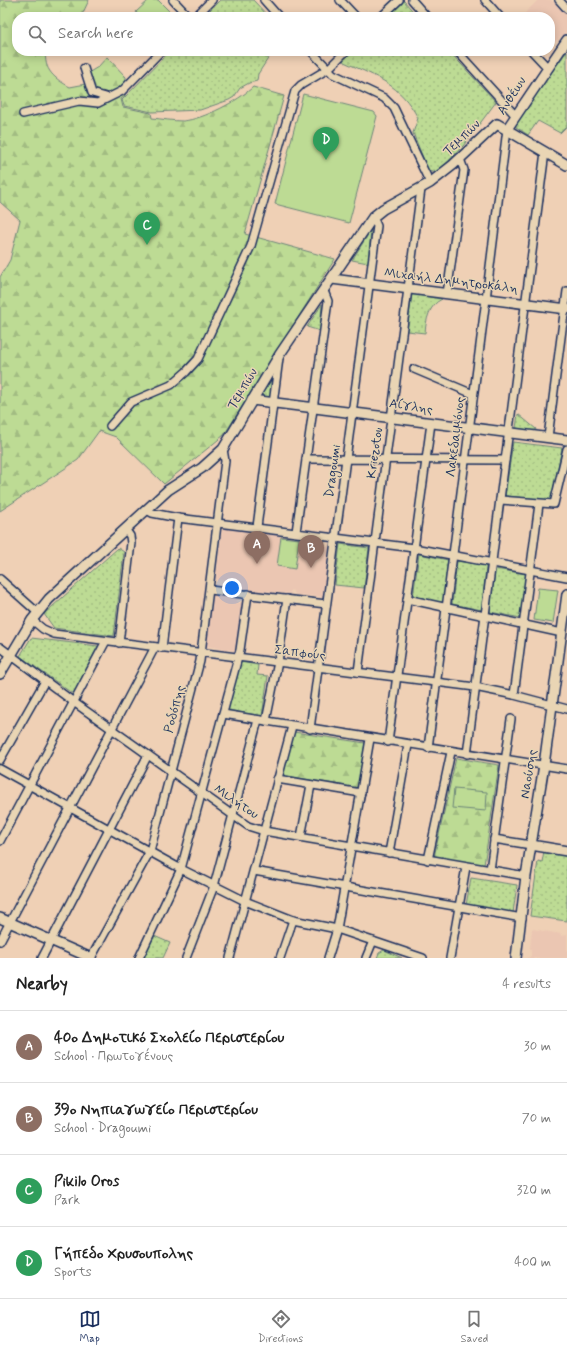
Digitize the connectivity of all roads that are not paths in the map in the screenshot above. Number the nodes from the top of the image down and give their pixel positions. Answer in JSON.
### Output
{"nodes":[{"id":1,"x":173,"y":0,"type":"edge"},
{"id":2,"x":212,"y":0,"type":"edge"},
{"id":3,"x":264,"y":0,"type":"edge"},
{"id":4,"x":340,"y":0,"type":"edge"},
{"id":5,"x":399,"y":0,"type":"edge"},
{"id":6,"x":412,"y":0,"type":"edge"},
{"id":7,"x":485,"y":0,"type":"edge"},
{"id":8,"x":558,"y":0,"type":"edge"},
{"id":9,"x":567,"y":9,"type":"edge"},
{"id":10,"x":184,"y":12,"type":"edge"},
{"id":11,"x":200,"y":12,"type":"edge"},
{"id":12,"x":275,"y":12,"type":"edge"},
{"id":13,"x":351,"y":12,"type":"edge"},
{"id":14,"x":386,"y":12,"type":"edge"},
{"id":15,"x":423,"y":12,"type":"edge"},
{"id":16,"x":496,"y":12,"type":"edge"},
{"id":17,"x":567,"y":40,"type":"edge"},
{"id":18,"x":156,"y":56,"type":"edge"},
{"id":19,"x":316,"y":56,"type":"edge"},
{"id":20,"x":341,"y":56,"type":"edge"},
{"id":21,"x":462,"y":56,"type":"edge"},
{"id":22,"x":537,"y":56,"type":"edge"},
{"id":23,"x":547,"y":67,"type":"junction"},
{"id":24,"x":84,"y":68,"type":"dead end"},
{"id":25,"x":328,"y":69,"type":"junction"},
{"id":26,"x":92,"y":93,"type":"junction"},
{"id":27,"x":106,"y":97,"type":"junction"},
{"id":28,"x":79,"y":101,"type":"junction"},
{"id":29,"x":23,"y":114,"type":"dead end"},
{"id":30,"x":515,"y":115,"type":"junction"},
{"id":31,"x":506,"y":128,"type":"junction"},
{"id":32,"x":545,"y":152,"type":"junction"},
{"id":33,"x":460,"y":159,"type":"junction"},
{"id":34,"x":567,"y":165,"type":"edge"},
{"id":35,"x":430,"y":183,"type":"junction"},
{"id":36,"x":421,"y":189,"type":"junction"},
{"id":37,"x":373,"y":217,"type":"junction"},
{"id":38,"x":332,"y":279,"type":"junction"},
{"id":39,"x":369,"y":284,"type":"junction"},
{"id":40,"x":408,"y":289,"type":"junction"},
{"id":41,"x":324,"y":290,"type":"junction"},
{"id":42,"x":567,"y":291,"type":"edge"},
{"id":43,"x":447,"y":294,"type":"junction"},
{"id":44,"x":486,"y":299,"type":"junction"},
{"id":45,"x":525,"y":304,"type":"junction"},
{"id":46,"x":566,"y":309,"type":"edge"},
{"id":47,"x":280,"y":354,"type":"junction"},
{"id":48,"x":414,"y":369,"type":"dead end"},
{"id":49,"x":473,"y":394,"type":"junction"},
{"id":50,"x":252,"y":400,"type":"junction"},
{"id":51,"x":273,"y":403,"type":"junction"},
{"id":52,"x":313,"y":407,"type":"junction"},
{"id":53,"x":352,"y":412,"type":"junction"},
{"id":54,"x":392,"y":417,"type":"junction"},
{"id":55,"x":430,"y":423,"type":"junction"},
{"id":56,"x":110,"y":426,"type":"dead end"},
{"id":57,"x":469,"y":428,"type":"junction"},
{"id":58,"x":509,"y":432,"type":"junction"},
{"id":59,"x":548,"y":437,"type":"junction"},
{"id":60,"x":567,"y":440,"type":"edge"},
{"id":61,"x":223,"y":449,"type":"junction"},
{"id":62,"x":567,"y":449,"type":"edge"},
{"id":63,"x":306,"y":459,"type":"junction"},
{"id":64,"x":347,"y":460,"type":"junction"},
{"id":65,"x":386,"y":460,"type":"junction"},
{"id":66,"x":426,"y":460,"type":"junction"},
{"id":67,"x":465,"y":460,"type":"junction"},
{"id":68,"x":505,"y":460,"type":"junction"},
{"id":69,"x":500,"y":500,"type":"junction"},
{"id":70,"x":539,"y":504,"type":"junction"},
{"id":71,"x":146,"y":510,"type":"junction"},
{"id":72,"x":178,"y":518,"type":"junction"},
{"id":73,"x":218,"y":523,"type":"junction"},
{"id":74,"x":257,"y":527,"type":"junction"},
{"id":75,"x":125,"y":529,"type":"junction"},
{"id":76,"x":296,"y":532,"type":"junction"},
{"id":77,"x":336,"y":537,"type":"junction"},
{"id":78,"x":375,"y":543,"type":"junction"},
{"id":79,"x":414,"y":548,"type":"junction"},
{"id":80,"x":453,"y":556,"type":"junction"},
{"id":81,"x":491,"y":563,"type":"junction"},
{"id":82,"x":531,"y":570,"type":"junction"},
{"id":83,"x":567,"y":577,"type":"edge"},
{"id":84,"x":0,"y":579,"type":"edge"},
{"id":85,"x":210,"y":590,"type":"junction"},
{"id":86,"x":248,"y":594,"type":"junction"},
{"id":87,"x":567,"y":594,"type":"edge"},
{"id":88,"x":287,"y":599,"type":"junction"},
{"id":89,"x":407,"y":599,"type":"junction"},
{"id":90,"x":326,"y":604,"type":"junction"},
{"id":91,"x":446,"y":607,"type":"junction"},
{"id":92,"x":37,"y":612,"type":"junction"},
{"id":93,"x":484,"y":615,"type":"junction"},
{"id":94,"x":32,"y":620,"type":"junction"},
{"id":95,"x":523,"y":624,"type":"junction"},
{"id":96,"x":562,"y":633,"type":"junction"},
{"id":97,"x":106,"y":641,"type":"junction"},
{"id":98,"x":119,"y":643,"type":"junction"},
{"id":99,"x":0,"y":647,"type":"edge"},
{"id":100,"x":158,"y":647,"type":"junction"},
{"id":101,"x":202,"y":652,"type":"junction"},
{"id":102,"x":11,"y":655,"type":"junction"},
{"id":103,"x":238,"y":657,"type":"junction"},
{"id":104,"x":278,"y":662,"type":"junction"},
{"id":105,"x":319,"y":667,"type":"junction"},
{"id":106,"x":358,"y":672,"type":"junction"},
{"id":107,"x":0,"y":674,"type":"edge"},
{"id":108,"x":396,"y":678,"type":"junction"},
{"id":109,"x":46,"y":681,"type":"junction"},
{"id":110,"x":436,"y":682,"type":"junction"},
{"id":111,"x":475,"y":687,"type":"junction"},
{"id":112,"x":514,"y":695,"type":"junction"},
{"id":113,"x":75,"y":703,"type":"junction"},
{"id":114,"x":553,"y":705,"type":"junction"},
{"id":115,"x":567,"y":709,"type":"edge"},
{"id":116,"x":223,"y":714,"type":"junction"},
{"id":117,"x":511,"y":719,"type":"dead end"},
{"id":118,"x":258,"y":720,"type":"junction"},
{"id":119,"x":266,"y":721,"type":"junction"},
{"id":120,"x":292,"y":726,"type":"junction"},
{"id":121,"x":310,"y":729,"type":"junction"},
{"id":122,"x":112,"y":730,"type":"junction"},
{"id":123,"x":370,"y":739,"type":"junction"},
{"id":124,"x":388,"y":742,"type":"junction"},
{"id":125,"x":408,"y":745,"type":"junction"},
{"id":126,"x":428,"y":748,"type":"junction"},
{"id":127,"x":451,"y":752,"type":"junction"},
{"id":128,"x":467,"y":754,"type":"junction"},
{"id":129,"x":148,"y":755,"type":"junction"},
{"id":130,"x":506,"y":759,"type":"junction"},
{"id":131,"x":0,"y":760,"type":"edge"},
{"id":132,"x":544,"y":765,"type":"junction"},
{"id":133,"x":0,"y":769,"type":"edge"},
{"id":134,"x":567,"y":769,"type":"edge"},
{"id":135,"x":171,"y":772,"type":"junction"},
{"id":136,"x":277,"y":779,"type":"junction"},
{"id":137,"x":30,"y":785,"type":"junction"},
{"id":138,"x":311,"y":785,"type":"junction"},
{"id":139,"x":202,"y":793,"type":"junction"},
{"id":140,"x":361,"y":793,"type":"junction"},
{"id":141,"x":69,"y":808,"type":"junction"},
{"id":142,"x":232,"y":815,"type":"junction"},
{"id":143,"x":109,"y":829,"type":"junction"},
{"id":144,"x":264,"y":831,"type":"junction"},
{"id":145,"x":301,"y":837,"type":"junction"},
{"id":146,"x":494,"y":839,"type":"junction"},
{"id":147,"x":0,"y":841,"type":"edge"},
{"id":148,"x":531,"y":845,"type":"junction"},
{"id":149,"x":352,"y":846,"type":"junction"},
{"id":150,"x":150,"y":851,"type":"junction"},
{"id":151,"x":567,"y":852,"type":"edge"},
{"id":152,"x":390,"y":853,"type":"junction"},
{"id":153,"x":428,"y":860,"type":"junction"},
{"id":154,"x":466,"y":867,"type":"junction"},
{"id":155,"x":181,"y":868,"type":"junction"},
{"id":156,"x":490,"y":870,"type":"junction"},
{"id":157,"x":254,"y":871,"type":"junction"},
{"id":158,"x":526,"y":876,"type":"junction"},
{"id":159,"x":214,"y":886,"type":"junction"},
{"id":160,"x":344,"y":888,"type":"junction"},
{"id":161,"x":245,"y":901,"type":"junction"},
{"id":162,"x":458,"y":907,"type":"junction"},
{"id":163,"x":0,"y":918,"type":"edge"},
{"id":164,"x":522,"y":918,"type":"junction"},
{"id":165,"x":294,"y":920,"type":"junction"},
{"id":166,"x":9,"y":922,"type":"junction"},
{"id":167,"x":337,"y":929,"type":"junction"},
{"id":168,"x":50,"y":940,"type":"junction"},
{"id":169,"x":0,"y":941,"type":"edge"},
{"id":170,"x":373,"y":941,"type":"junction"},
{"id":171,"x":410,"y":956,"type":"edge"},
{"id":172,"x":42,"y":958,"type":"edge"},
{"id":173,"x":91,"y":958,"type":"edge"},
{"id":174,"x":139,"y":958,"type":"edge"},
{"id":175,"x":186,"y":958,"type":"edge"},
{"id":176,"x":230,"y":958,"type":"edge"},
{"id":177,"x":280,"y":958,"type":"edge"},
{"id":178,"x":328,"y":958,"type":"edge"},
{"id":179,"x":366,"y":958,"type":"edge"},
{"id":180,"x":423,"y":958,"type":"edge"},
{"id":181,"x":450,"y":958,"type":"edge"},
{"id":182,"x":516,"y":958,"type":"edge"}],
"edges":[{"from":1,"to":10,"type":"street"},
{"from":2,"to":11,"type":"street"},
{"from":3,"to":12,"type":"street"},
{"from":4,"to":13,"type":"street"},
{"from":5,"to":14,"type":"street"},
{"from":6,"to":15,"type":"street"},
{"from":7,"to":16,"type":"street"},
{"from":8,"to":9,"type":"street"},
{"from":17,"to":23,"type":"street","name":"Ανθέων"},
{"from":18,"to":27,"type":"street"},
{"from":19,"to":25,"type":"street"},
{"from":20,"to":25,"type":"street"},
{"from":21,"to":30,"type":"street"},
{"from":22,"to":23,"type":"street"},
{"from":23,"to":30,"type":"street","name":"Ανθέων"},
{"from":24,"to":26,"type":"street"},
{"from":25,"to":35,"type":"street"},
{"from":25,"to":56,"type":"street"},
{"from":26,"to":27,"type":"street"},
{"from":26,"to":28,"type":"street"},
{"from":27,"to":28,"type":"street"},
{"from":28,"to":29,"type":"street"},
{"from":30,"to":31,"type":"street","name":"Ανθέων"},
{"from":31,"to":32,"type":"street"},
{"from":31,"to":33,"type":"street","name":"Τεμπών"},
{"from":31,"to":44,"type":"street","name":"Λακεδαιμόνος"},
{"from":32,"to":34,"type":"street"},
{"from":32,"to":45,"type":"street"},
{"from":33,"to":35,"type":"street","name":"Τεμπών"},
{"from":33,"to":43,"type":"street"},
{"from":35,"to":36,"type":"street","name":"Τεμπών"},
{"from":36,"to":37,"type":"street","name":"Τεμπών"},
{"from":36,"to":40,"type":"street","name":"Kriezotou"},
{"from":37,"to":38,"type":"street","name":"Τεμπών"},
{"from":37,"to":39,"type":"street","name":"Dragoumi"},
{"from":38,"to":39,"type":"street","name":"Μιχαήλ Δημητροκάλη"},
{"from":38,"to":41,"type":"street","name":"Τεμπών"},
{"from":39,"to":40,"type":"street","name":"Μιχαήλ Δημητροκάλη"},
{"from":39,"to":53,"type":"street","name":"Dragoumi"},
{"from":40,"to":43,"type":"street","name":"Μιχαήλ Δημητροκάλη"},
{"from":40,"to":54,"type":"street","name":"Kriezotou"},
{"from":41,"to":47,"type":"street","name":"Τεμπών"},
{"from":41,"to":52,"type":"street"},
{"from":42,"to":46,"type":"street"},
{"from":43,"to":44,"type":"street","name":"Μιχαήλ Δημητροκάλη"},
{"from":44,"to":45,"type":"street","name":"Μιχαήλ Δημητροκάλη"},
{"from":44,"to":49,"type":"street","name":"Λακεδαιμόνος"},
{"from":45,"to":46,"type":"street","name":"Μιχαήλ Δημητροκάλη"},
{"from":45,"to":58,"type":"street"},
{"from":46,"to":59,"type":"street"},
{"from":47,"to":50,"type":"street","name":"Τεμπών"},
{"from":47,"to":51,"type":"street"},
{"from":48,"to":49,"type":"street"},
{"from":49,"to":57,"type":"street","name":"Λακεδαιμόνος"},
{"from":50,"to":51,"type":"street","name":"Αίγλης"},
{"from":50,"to":61,"type":"street","name":"Τεμπών"},
{"from":51,"to":52,"type":"street","name":"Αίγλης"},
{"from":51,"to":74,"type":"street"},
{"from":52,"to":53,"type":"street","name":"Αίγλης"},
{"from":52,"to":63,"type":"street"},
{"from":53,"to":54,"type":"street","name":"Αίγλης"},
{"from":53,"to":64,"type":"street","name":"Dragoumi"},
{"from":54,"to":55,"type":"street","name":"Αίγλης"},
{"from":54,"to":65,"type":"street","name":"Kriezotou"},
{"from":55,"to":57,"type":"street","name":"Αίγλης"},
{"from":55,"to":66,"type":"street"},
{"from":57,"to":58,"type":"street","name":"Αίγλης"},
{"from":57,"to":67,"type":"street","name":"Λακεδαιμόνος"},
{"from":58,"to":59,"type":"street","name":"Αίγλης"},
{"from":58,"to":68,"type":"street"},
{"from":59,"to":60,"type":"street","name":"Αίγλης"},
{"from":61,"to":71,"type":"street","name":"Τεμπών"},
{"from":61,"to":73,"type":"street","name":"Ροδόπης"},
{"from":62,"to":70,"type":"street"},
{"from":63,"to":64,"type":"street"},
{"from":63,"to":76,"type":"street"},
{"from":64,"to":65,"type":"street"},
{"from":64,"to":77,"type":"street","name":"Dragoumi"},
{"from":65,"to":66,"type":"street"},
{"from":65,"to":78,"type":"street","name":"Kriezotou"},
{"from":66,"to":67,"type":"street"},
{"from":66,"to":79,"type":"street"},
{"from":67,"to":68,"type":"street"},
{"from":67,"to":80,"type":"street","name":"Λακεδαιμόνος"},
{"from":68,"to":69,"type":"street"},
{"from":69,"to":70,"type":"street"},
{"from":69,"to":81,"type":"street"},
{"from":70,"to":82,"type":"street"},
{"from":71,"to":72,"type":"street"},
{"from":71,"to":75,"type":"street","name":"Τεμπών"},
{"from":72,"to":73,"type":"street"},
{"from":72,"to":100,"type":"street"},
{"from":73,"to":74,"type":"street"},
{"from":73,"to":85,"type":"street","name":"Ροδόπης"},
{"from":74,"to":76,"type":"street"},
{"from":75,"to":92,"type":"street","name":"Τεμπών"},
{"from":75,"to":98,"type":"street"},
{"from":76,"to":77,"type":"street"},
{"from":77,"to":78,"type":"street"},
{"from":77,"to":90,"type":"street","name":"Dragoumi"},
{"from":78,"to":79,"type":"street"},
{"from":78,"to":106,"type":"street","name":"Kriezotou"},
{"from":79,"to":80,"type":"street"},
{"from":79,"to":89,"type":"street"},
{"from":80,"to":81,"type":"street"},
{"from":80,"to":91,"type":"street","name":"Λακεδαιμόνος"},
{"from":81,"to":82,"type":"street"},
{"from":81,"to":93,"type":"street"},
{"from":82,"to":83,"type":"street"},
{"from":82,"to":95,"type":"street"},
{"from":84,"to":92,"type":"street"},
{"from":85,"to":86,"type":"street"},
{"from":85,"to":101,"type":"street","name":"Ροδόπης"},
{"from":86,"to":88,"type":"street"},
{"from":86,"to":103,"type":"street"},
{"from":87,"to":96,"type":"street","name":"Ναούσης"},
{"from":88,"to":90,"type":"street"},
{"from":88,"to":104,"type":"street"},
{"from":89,"to":91,"type":"street"},
{"from":89,"to":108,"type":"street"},
{"from":90,"to":105,"type":"street","name":"Dragoumi"},
{"from":91,"to":93,"type":"street"},
{"from":91,"to":110,"type":"street","name":"Λακεδαιμόνος"},
{"from":92,"to":94,"type":"street","name":"Τεμπών"},
{"from":93,"to":95,"type":"street"},
{"from":93,"to":111,"type":"street"},
{"from":94,"to":97,"type":"street","name":"Σαπφούς"},
{"from":94,"to":102,"type":"street","name":"Τεμπών"},
{"from":95,"to":96,"type":"street"},
{"from":95,"to":112,"type":"street"},
{"from":96,"to":114,"type":"street","name":"Ναούσης"},
{"from":97,"to":98,"type":"street","name":"Σαπφούς"},
{"from":97,"to":113,"type":"street"},
{"from":98,"to":100,"type":"street","name":"Σαπφούς"},
{"from":99,"to":102,"type":"street","name":"Μιλήτου"},
{"from":100,"to":101,"type":"street","name":"Σαπφούς"},
{"from":100,"to":122,"type":"street"},
{"from":101,"to":103,"type":"street","name":"Σαπφούς"},
{"from":101,"to":135,"type":"street","name":"Ροδόπης"},
{"from":102,"to":107,"type":"street","name":"Τεμπών"},
{"from":102,"to":109,"type":"street","name":"Μιλήτου"},
{"from":103,"to":104,"type":"street","name":"Σαπφούς"},
{"from":103,"to":116,"type":"street"},
{"from":104,"to":105,"type":"street","name":"Σαπφούς"},
{"from":104,"to":119,"type":"street"},
{"from":105,"to":106,"type":"street","name":"Σαπφούς"},
{"from":105,"to":121,"type":"street","name":"Dragoumi"},
{"from":106,"to":108,"type":"street","name":"Σαπφούς"},
{"from":108,"to":110,"type":"street","name":"Σαπφούς"},
{"from":108,"to":124,"type":"street"},
{"from":109,"to":113,"type":"street","name":"Μιλήτου"},
{"from":109,"to":131,"type":"street"},
{"from":110,"to":111,"type":"street","name":"Σαπφούς"},
{"from":110,"to":126,"type":"street","name":"Λακεδαιμόνος"},
{"from":111,"to":112,"type":"street","name":"Σαπφούς"},
{"from":111,"to":128,"type":"street"},
{"from":112,"to":114,"type":"street","name":"Σαπφούς"},
{"from":113,"to":122,"type":"street","name":"Μιλήτου"},
{"from":113,"to":137,"type":"street"},
{"from":114,"to":115,"type":"street","name":"Σαπφούς"},
{"from":114,"to":132,"type":"street","name":"Ναούσης"},
{"from":116,"to":118,"type":"street"},
{"from":116,"to":139,"type":"street"},
{"from":117,"to":130,"type":"street"},
{"from":118,"to":119,"type":"street"},
{"from":118,"to":142,"type":"street"},
{"from":119,"to":120,"type":"street"},
{"from":120,"to":121,"type":"street"},
{"from":120,"to":136,"type":"street"},
{"from":121,"to":123,"type":"street"},
{"from":122,"to":129,"type":"street","name":"Μιλήτου"},
{"from":122,"to":141,"type":"street"},
{"from":123,"to":124,"type":"street"},
{"from":123,"to":140,"type":"street"},
{"from":124,"to":125,"type":"street"},
{"from":125,"to":126,"type":"street"},
{"from":125,"to":152,"type":"street"},
{"from":126,"to":127,"type":"street"},
{"from":127,"to":128,"type":"street"},
{"from":127,"to":153,"type":"street"},
{"from":128,"to":130,"type":"street"},
{"from":129,"to":135,"type":"street","name":"Μιλήτου"},
{"from":129,"to":143,"type":"street"},
{"from":130,"to":132,"type":"street"},
{"from":130,"to":146,"type":"street"},
{"from":132,"to":134,"type":"street"},
{"from":132,"to":148,"type":"street","name":"Ναούσης"},
{"from":133,"to":137,"type":"street"},
{"from":135,"to":139,"type":"street","name":"Μιλήτου"},
{"from":135,"to":150,"type":"street","name":"Ροδόπης"},
{"from":136,"to":138,"type":"street"},
{"from":136,"to":144,"type":"street"},
{"from":137,"to":141,"type":"street"},
{"from":137,"to":147,"type":"street"},
{"from":138,"to":140,"type":"street"},
{"from":138,"to":145,"type":"street"},
{"from":139,"to":142,"type":"street","name":"Μιλήτου"},
{"from":139,"to":155,"type":"street"},
{"from":140,"to":149,"type":"street"},
{"from":141,"to":143,"type":"street"},
{"from":141,"to":166,"type":"street"},
{"from":142,"to":144,"type":"street","name":"Μιλήτου"},
{"from":142,"to":159,"type":"street"},
{"from":143,"to":150,"type":"street"},
{"from":143,"to":168,"type":"street"},
{"from":144,"to":145,"type":"street","name":"Μιλήτου"},
{"from":144,"to":157,"type":"street"},
{"from":145,"to":149,"type":"street","name":"Μιλήτου"},
{"from":146,"to":148,"type":"street"},
{"from":146,"to":156,"type":"street"},
{"from":148,"to":151,"type":"street"},
{"from":148,"to":158,"type":"street","name":"Ναούσης"},
{"from":149,"to":152,"type":"street","name":"Μιλήτου"},
{"from":149,"to":160,"type":"street"},
{"from":150,"to":155,"type":"street"},
{"from":150,"to":173,"type":"street","name":"Ροδόπης"},
{"from":152,"to":153,"type":"street","name":"Μιλήτου"},
{"from":153,"to":154,"type":"street","name":"Μιλήτου"},
{"from":154,"to":156,"type":"street","name":"Μιλήτου"},
{"from":154,"to":162,"type":"street"},
{"from":155,"to":159,"type":"street"},
{"from":155,"to":174,"type":"street"},
{"from":156,"to":158,"type":"street","name":"Μιλήτου"},
{"from":157,"to":160,"type":"street"},
{"from":157,"to":161,"type":"street"},
{"from":158,"to":164,"type":"street","name":"Ναούσης"},
{"from":159,"to":161,"type":"street"},
{"from":159,"to":175,"type":"street"},
{"from":160,"to":162,"type":"street"},
{"from":160,"to":167,"type":"street"},
{"from":161,"to":165,"type":"street"},
{"from":161,"to":176,"type":"street"},
{"from":162,"to":164,"type":"street"},
{"from":162,"to":181,"type":"street"},
{"from":163,"to":166,"type":"street"},
{"from":164,"to":182,"type":"street","name":"Ναούσης"},
{"from":165,"to":167,"type":"street"},
{"from":165,"to":177,"type":"street"},
{"from":166,"to":168,"type":"street"},
{"from":166,"to":169,"type":"street"},
{"from":167,"to":170,"type":"street"},
{"from":167,"to":178,"type":"street"},
{"from":168,"to":172,"type":"street"},
{"from":168,"to":173,"type":"street"},
{"from":170,"to":171,"type":"street"},
{"from":170,"to":179,"type":"street"},
{"from":171,"to":180,"type":"street"}]}
